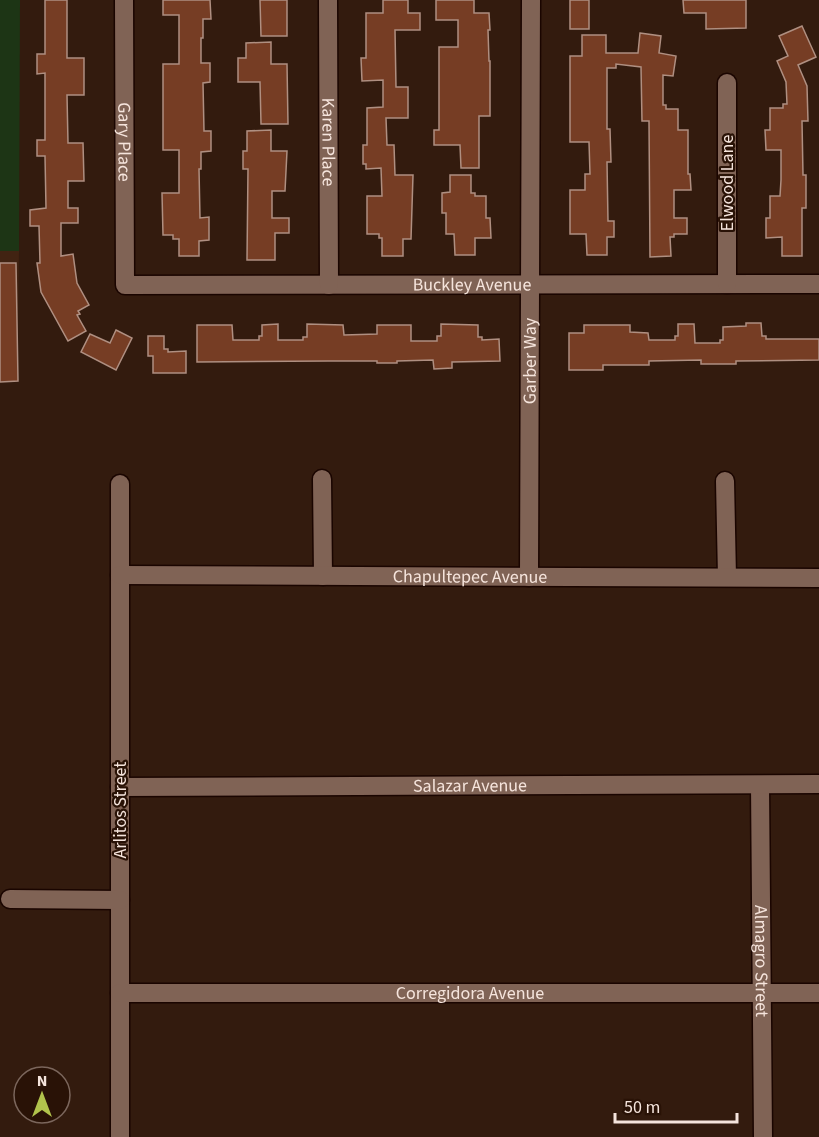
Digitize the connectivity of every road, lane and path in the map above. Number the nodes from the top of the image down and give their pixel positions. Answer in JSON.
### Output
{"nodes":[{"id":1,"x":124,"y":0,"type":"edge"},
{"id":2,"x":328,"y":0,"type":"edge"},
{"id":3,"x":531,"y":0,"type":"edge"},
{"id":4,"x":727,"y":83,"type":"dead end"},
{"id":5,"x":531,"y":284,"type":"junction"},
{"id":6,"x":727,"y":284,"type":"junction"},
{"id":7,"x":819,"y":284,"type":"edge"},
{"id":8,"x":125,"y":285,"type":"joint"},
{"id":9,"x":329,"y":285,"type":"junction"},
{"id":10,"x":322,"y":479,"type":"dead end"},
{"id":11,"x":725,"y":481,"type":"dead end"},
{"id":12,"x":120,"y":483,"type":"dead end"},
{"id":13,"x":120,"y":575,"type":"junction"},
{"id":14,"x":323,"y":576,"type":"junction"},
{"id":15,"x":529,"y":577,"type":"junction"},
{"id":16,"x":727,"y":577,"type":"junction"},
{"id":17,"x":819,"y":578,"type":"edge"},
{"id":18,"x":819,"y":784,"type":"edge"},
{"id":19,"x":760,"y":785,"type":"junction"},
{"id":20,"x":120,"y":787,"type":"junction"},
{"id":21,"x":10,"y":899,"type":"dead end"},
{"id":22,"x":120,"y":900,"type":"junction"},
{"id":23,"x":120,"y":993,"type":"junction"},
{"id":24,"x":762,"y":993,"type":"junction"},
{"id":25,"x":819,"y":993,"type":"edge"},
{"id":26,"x":120,"y":1137,"type":"edge"},
{"id":27,"x":762,"y":1137,"type":"edge"}],
"edges":[{"from":1,"to":8,"type":"street","name":"Gary Place"},
{"from":2,"to":9,"type":"street","name":"Karen Place"},
{"from":3,"to":5,"type":"street","name":"Garber Way"},
{"from":4,"to":6,"type":"street","name":"Elwood Lane"},
{"from":5,"to":6,"type":"street","name":"Buckley Avenue"},
{"from":5,"to":9,"type":"street","name":"Buckley Avenue"},
{"from":5,"to":15,"type":"street","name":"Garber Way"},
{"from":6,"to":7,"type":"street","name":"Buckley Avenue"},
{"from":8,"to":9,"type":"street","name":"Buckley Avenue"},
{"from":10,"to":14,"type":"street"},
{"from":11,"to":16,"type":"street"},
{"from":12,"to":13,"type":"street","name":"Arlitos Street"},
{"from":13,"to":14,"type":"street","name":"Chapultepec Avenue"},
{"from":13,"to":20,"type":"street","name":"Arlitos Street"},
{"from":14,"to":15,"type":"street","name":"Chapultepec Avenue"},
{"from":15,"to":16,"type":"street","name":"Chapultepec Avenue"},
{"from":16,"to":17,"type":"street","name":"Chapultepec Avenue"},
{"from":18,"to":19,"type":"street","name":"Salazar Avenue"},
{"from":19,"to":20,"type":"street","name":"Salazar Avenue"},
{"from":19,"to":24,"type":"street","name":"Almagro Street"},
{"from":20,"to":22,"type":"street","name":"Arlitos Street"},
{"from":21,"to":22,"type":"street"},
{"from":22,"to":23,"type":"street","name":"Arlitos Street"},
{"from":23,"to":24,"type":"street","name":"Corregidora Avenue"},
{"from":23,"to":26,"type":"street","name":"Arlitos Street"},
{"from":24,"to":25,"type":"street","name":"Corregidora Avenue"},
{"from":24,"to":27,"type":"street","name":"Almagro Street"}]}
